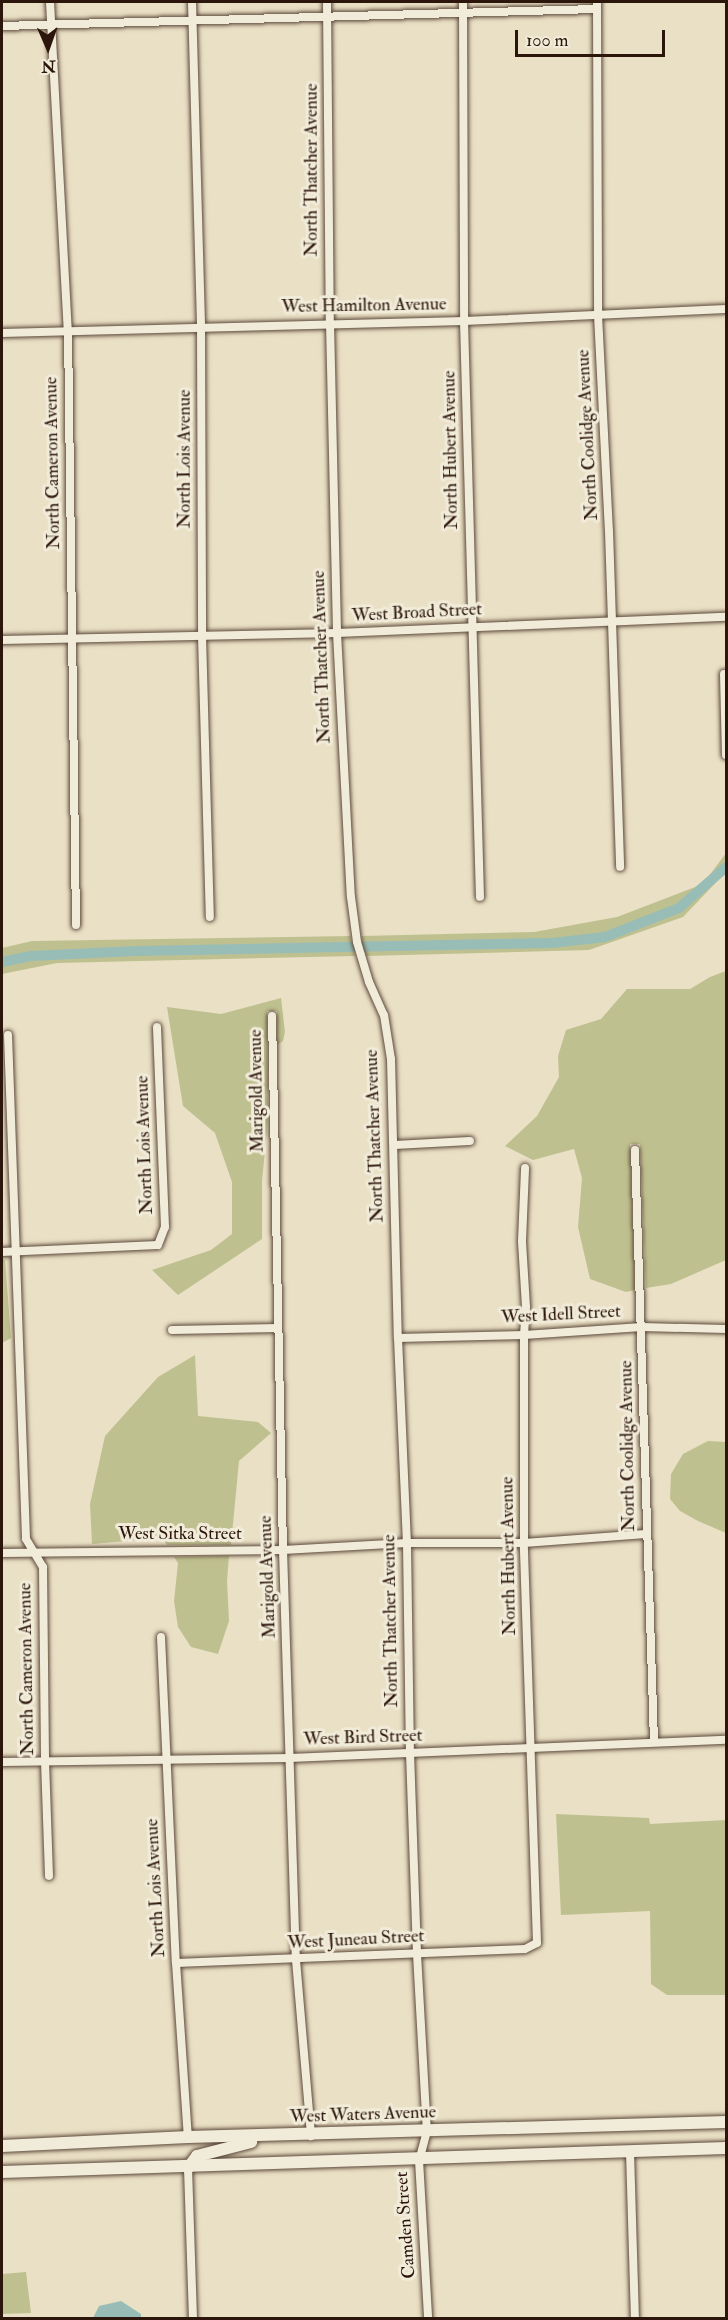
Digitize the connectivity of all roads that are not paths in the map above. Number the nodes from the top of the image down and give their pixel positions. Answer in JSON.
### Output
{"nodes":[{"id":1,"x":50,"y":2,"type":"edge"},
{"id":2,"x":192,"y":2,"type":"edge"},
{"id":3,"x":327,"y":2,"type":"edge"},
{"id":4,"x":597,"y":5,"type":"edge"},
{"id":5,"x":463,"y":6,"type":"edge"},
{"id":6,"x":328,"y":16,"type":"junction"},
{"id":7,"x":193,"y":20,"type":"junction"},
{"id":8,"x":2,"y":26,"type":"edge"},
{"id":9,"x":51,"y":26,"type":"junction"},
{"id":10,"x":726,"y":309,"type":"edge"},
{"id":11,"x":598,"y":315,"type":"junction"},
{"id":12,"x":464,"y":321,"type":"junction"},
{"id":13,"x":330,"y":323,"type":"junction"},
{"id":14,"x":201,"y":327,"type":"junction"},
{"id":15,"x":68,"y":330,"type":"junction"},
{"id":16,"x":2,"y":333,"type":"edge"},
{"id":17,"x":726,"y":617,"type":"edge"},
{"id":18,"x":612,"y":621,"type":"junction"},
{"id":19,"x":472,"y":627,"type":"junction"},
{"id":20,"x":337,"y":633,"type":"junction"},
{"id":21,"x":202,"y":636,"type":"junction"},
{"id":22,"x":71,"y":638,"type":"junction"},
{"id":23,"x":2,"y":640,"type":"edge"},
{"id":24,"x":724,"y":674,"type":"dead end"},
{"id":25,"x":726,"y":723,"type":"edge"},
{"id":26,"x":726,"y":755,"type":"edge"},
{"id":27,"x":620,"y":867,"type":"dead end"},
{"id":28,"x":480,"y":897,"type":"dead end"},
{"id":29,"x":210,"y":917,"type":"dead end"},
{"id":30,"x":76,"y":925,"type":"dead end"},
{"id":31,"x":272,"y":1016,"type":"dead end"},
{"id":32,"x":157,"y":1027,"type":"dead end"},
{"id":33,"x":8,"y":1035,"type":"dead end"},
{"id":34,"x":470,"y":1141,"type":"dead end"},
{"id":35,"x":394,"y":1145,"type":"junction"},
{"id":36,"x":635,"y":1149,"type":"dead end"},
{"id":37,"x":525,"y":1168,"type":"dead end"},
{"id":38,"x":15,"y":1251,"type":"junction"},
{"id":39,"x":2,"y":1252,"type":"edge"},
{"id":40,"x":278,"y":1328,"type":"junction"},
{"id":41,"x":642,"y":1328,"type":"junction"},
{"id":42,"x":726,"y":1329,"type":"edge"},
{"id":43,"x":172,"y":1330,"type":"dead end"},
{"id":44,"x":524,"y":1335,"type":"junction"},
{"id":45,"x":398,"y":1338,"type":"junction"},
{"id":46,"x":646,"y":1534,"type":"junction"},
{"id":47,"x":407,"y":1543,"type":"junction"},
{"id":48,"x":524,"y":1543,"type":"junction"},
{"id":49,"x":283,"y":1550,"type":"junction"},
{"id":50,"x":31,"y":1551,"type":"junction"},
{"id":51,"x":2,"y":1553,"type":"edge"},
{"id":52,"x":161,"y":1637,"type":"dead end"},
{"id":53,"x":726,"y":1740,"type":"edge"},
{"id":54,"x":654,"y":1741,"type":"junction"},
{"id":55,"x":530,"y":1748,"type":"junction"},
{"id":56,"x":410,"y":1753,"type":"junction"},
{"id":57,"x":290,"y":1758,"type":"junction"},
{"id":58,"x":167,"y":1759,"type":"junction"},
{"id":59,"x":45,"y":1761,"type":"junction"},
{"id":60,"x":2,"y":1762,"type":"edge"},
{"id":61,"x":50,"y":1876,"type":"dead end"},
{"id":62,"x":537,"y":1943,"type":"joint"},
{"id":63,"x":417,"y":1954,"type":"junction"},
{"id":64,"x":296,"y":1960,"type":"junction"},
{"id":65,"x":176,"y":1963,"type":"junction"},
{"id":66,"x":726,"y":2122,"type":"edge"},
{"id":67,"x":427,"y":2132,"type":"junction"},
{"id":68,"x":281,"y":2136,"type":"junction"},
{"id":69,"x":311,"y":2136,"type":"junction"},
{"id":70,"x":188,"y":2138,"type":"junction"},
{"id":71,"x":2,"y":2146,"type":"edge"},
{"id":72,"x":726,"y":2148,"type":"edge"},
{"id":73,"x":630,"y":2152,"type":"junction"},
{"id":74,"x":418,"y":2160,"type":"junction"},
{"id":75,"x":188,"y":2168,"type":"junction"},
{"id":76,"x":2,"y":2172,"type":"edge"},
{"id":77,"x":193,"y":2319,"type":"edge"},
{"id":78,"x":428,"y":2319,"type":"edge"},
{"id":79,"x":635,"y":2319,"type":"edge"}],
"edges":[{"from":1,"to":9,"type":"street","name":"North Cameron Avenue"},
{"from":2,"to":7,"type":"street","name":"North Lois Avenue"},
{"from":3,"to":6,"type":"street","name":"North Thatcher Avenue"},
{"from":4,"to":5,"type":"street"},
{"from":4,"to":11,"type":"street","name":"North Coolidge Avenue"},
{"from":5,"to":6,"type":"street"},
{"from":5,"to":12,"type":"street","name":"North Hubert Avenue"},
{"from":6,"to":7,"type":"street"},
{"from":6,"to":13,"type":"street","name":"North Thatcher Avenue"},
{"from":7,"to":9,"type":"street"},
{"from":7,"to":14,"type":"street","name":"North Lois Avenue"},
{"from":8,"to":9,"type":"street"},
{"from":9,"to":15,"type":"street","name":"North Cameron Avenue"},
{"from":10,"to":11,"type":"street","name":"West Hamilton Avenue"},
{"from":11,"to":12,"type":"street","name":"West Hamilton Avenue"},
{"from":11,"to":18,"type":"street","name":"North Coolidge Avenue"},
{"from":12,"to":13,"type":"street","name":"West Hamilton Avenue"},
{"from":12,"to":19,"type":"street","name":"North Hubert Avenue"},
{"from":13,"to":14,"type":"street","name":"West Hamilton Avenue"},
{"from":13,"to":20,"type":"street","name":"North Thatcher Avenue"},
{"from":14,"to":15,"type":"street","name":"West Hamilton Avenue"},
{"from":14,"to":21,"type":"street","name":"North Lois Avenue"},
{"from":15,"to":16,"type":"street","name":"West Hamilton Avenue"},
{"from":15,"to":22,"type":"street","name":"North Cameron Avenue"},
{"from":17,"to":18,"type":"street","name":"West Broad Street"},
{"from":18,"to":19,"type":"street","name":"West Broad Street"},
{"from":18,"to":27,"type":"street","name":"North Coolidge Avenue"},
{"from":19,"to":20,"type":"street","name":"West Broad Street"},
{"from":19,"to":28,"type":"street","name":"North Hubert Avenue"},
{"from":20,"to":21,"type":"street","name":"West Broad Street"},
{"from":20,"to":35,"type":"street","name":"North Thatcher Avenue"},
{"from":21,"to":22,"type":"street","name":"West Broad Street"},
{"from":21,"to":29,"type":"street","name":"North Lois Avenue"},
{"from":22,"to":23,"type":"street","name":"West Broad Street"},
{"from":22,"to":30,"type":"street","name":"North Cameron Avenue"},
{"from":24,"to":25,"type":"street"},
{"from":25,"to":26,"type":"street"},
{"from":31,"to":40,"type":"street","name":"Marigold Avenue"},
{"from":32,"to":38,"type":"street","name":"North Lois Avenue"},
{"from":33,"to":38,"type":"street","name":"North Cameron Avenue"},
{"from":34,"to":35,"type":"street"},
{"from":35,"to":45,"type":"street","name":"North Thatcher Avenue"},
{"from":36,"to":41,"type":"street","name":"North Coolidge Avenue"},
{"from":37,"to":44,"type":"street","name":"North Hubert Avenue"},
{"from":38,"to":39,"type":"street"},
{"from":38,"to":50,"type":"street","name":"North Cameron Avenue"},
{"from":40,"to":43,"type":"street"},
{"from":40,"to":49,"type":"street","name":"Marigold Avenue"},
{"from":41,"to":42,"type":"street","name":"West Idell Street"},
{"from":41,"to":44,"type":"street","name":"West Idell Street"},
{"from":41,"to":46,"type":"street","name":"North Coolidge Avenue"},
{"from":44,"to":45,"type":"street","name":"West Idell Street"},
{"from":44,"to":48,"type":"street","name":"North Hubert Avenue"},
{"from":45,"to":47,"type":"street","name":"North Thatcher Avenue"},
{"from":46,"to":48,"type":"street","name":"West Sitka Street"},
{"from":46,"to":54,"type":"street","name":"North Coolidge Avenue"},
{"from":47,"to":48,"type":"street","name":"West Sitka Street"},
{"from":47,"to":49,"type":"street","name":"West Sitka Street"},
{"from":47,"to":56,"type":"street","name":"North Thatcher Avenue"},
{"from":48,"to":55,"type":"street","name":"North Hubert Avenue"},
{"from":49,"to":50,"type":"street","name":"West Sitka Street"},
{"from":49,"to":57,"type":"street","name":"Marigold Avenue"},
{"from":50,"to":51,"type":"street","name":"West Sitka Street"},
{"from":50,"to":59,"type":"street","name":"North Cameron Avenue"},
{"from":52,"to":58,"type":"street","name":"North Lois Avenue"},
{"from":53,"to":54,"type":"street","name":"West Bird Street"},
{"from":54,"to":55,"type":"street","name":"West Bird Street"},
{"from":55,"to":56,"type":"street","name":"West Bird Street"},
{"from":55,"to":62,"type":"street","name":"North Hubert Avenue"},
{"from":56,"to":57,"type":"street","name":"West Bird Street"},
{"from":56,"to":63,"type":"street","name":"North Thatcher Avenue"},
{"from":57,"to":58,"type":"street","name":"West Bird Street"},
{"from":57,"to":64,"type":"street","name":"Marigold Avenue"},
{"from":58,"to":59,"type":"street","name":"West Bird Street"},
{"from":58,"to":65,"type":"street","name":"North Lois Avenue"},
{"from":59,"to":60,"type":"street","name":"West Bird Street"},
{"from":59,"to":61,"type":"street","name":"North Cameron Avenue"},
{"from":62,"to":63,"type":"street","name":"West Juneau Street"},
{"from":63,"to":64,"type":"street","name":"West Juneau Street"},
{"from":63,"to":67,"type":"street","name":"North Thatcher Avenue"},
{"from":64,"to":65,"type":"street","name":"West Juneau Street"},
{"from":64,"to":69,"type":"street","name":"Marigold Avenue"},
{"from":65,"to":70,"type":"street","name":"North Lois Avenue"},
{"from":66,"to":67,"type":"main road","name":"West Waters Avenue"},
{"from":67,"to":69,"type":"main road","name":"West Waters Avenue"},
{"from":67,"to":74,"type":"street","name":"Camden Street"},
{"from":68,"to":69,"type":"main road","name":"West Waters Avenue"},
{"from":68,"to":70,"type":"main road","name":"West Waters Avenue"},
{"from":68,"to":75,"type":"main road"},
{"from":70,"to":71,"type":"main road","name":"West Waters Avenue"},
{"from":72,"to":73,"type":"main road"},
{"from":73,"to":74,"type":"main road"},
{"from":73,"to":79,"type":"street"},
{"from":74,"to":75,"type":"main road"},
{"from":74,"to":78,"type":"street","name":"Camden Street"},
{"from":75,"to":76,"type":"main road"},
{"from":75,"to":77,"type":"street"}]}
